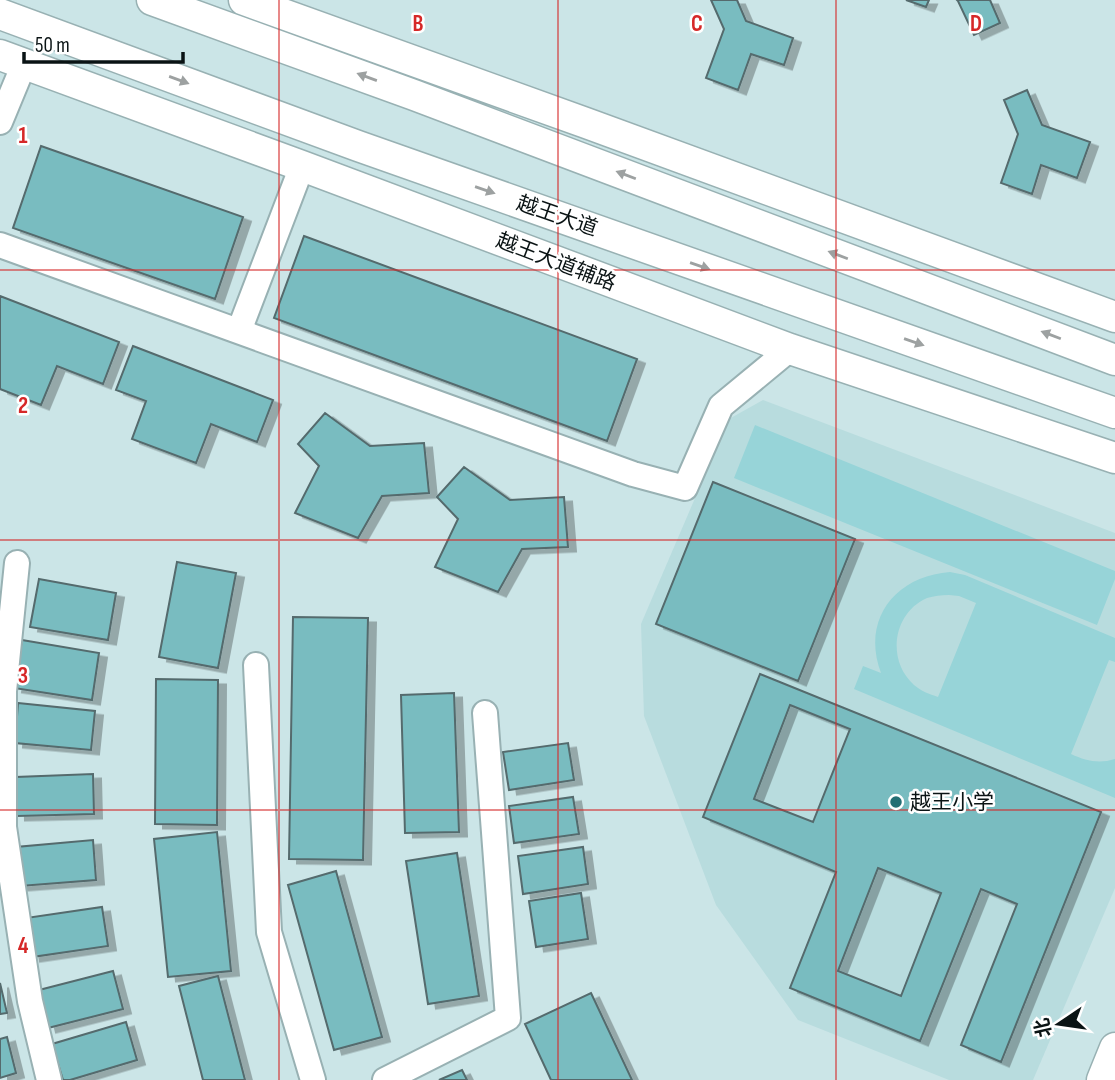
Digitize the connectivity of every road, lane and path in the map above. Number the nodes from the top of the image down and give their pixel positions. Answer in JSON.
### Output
{"nodes":[{"id":1,"x":152,"y":0,"type":"edge"},
{"id":2,"x":166,"y":0,"type":"edge"},
{"id":3,"x":244,"y":0,"type":"edge"},
{"id":4,"x":0,"y":14,"type":"edge"},
{"id":5,"x":192,"y":14,"type":"junction"},
{"id":6,"x":12,"y":60,"type":"edge"},
{"id":7,"x":414,"y":94,"type":"junction"},
{"id":8,"x":0,"y":122,"type":"edge"},
{"id":9,"x":586,"y":123,"type":"junction"},
{"id":10,"x":358,"y":146,"type":"junction"},
{"id":11,"x":302,"y":166,"type":"junction"},
{"id":12,"x":0,"y":245,"type":"edge"},
{"id":13,"x":582,"y":272,"type":"junction"},
{"id":14,"x":1115,"y":317,"type":"edge"},
{"id":15,"x":239,"y":331,"type":"junction"},
{"id":16,"x":790,"y":349,"type":"junction"},
{"id":17,"x":1115,"y":360,"type":"edge"},
{"id":18,"x":1115,"y":413,"type":"edge"},
{"id":19,"x":1115,"y":458,"type":"edge"},
{"id":20,"x":18,"y":563,"type":"dead end"},
{"id":21,"x":256,"y":664,"type":"dead end"},
{"id":22,"x":485,"y":713,"type":"dead end"},
{"id":23,"x":1115,"y":1048,"type":"edge"},
{"id":24,"x":49,"y":1080,"type":"edge"},
{"id":25,"x":313,"y":1080,"type":"edge"},
{"id":26,"x":385,"y":1080,"type":"edge"},
{"id":27,"x":1102,"y":1080,"type":"edge"}],
"edges":[{"from":1,"to":5,"type":"main road"},
{"from":2,"to":5,"type":"main road"},
{"from":3,"to":9,"type":"main road"},
{"from":4,"to":10,"type":"main road","name":"越王大道","one_way":true},
{"from":7,"to":5,"type":"main road","one_way":true},
{"from":6,"to":8,"type":"street"},
{"from":6,"to":11,"type":"main road","name":"越王大道辅路"},
{"from":7,"to":9,"type":"main road"},
{"from":17,"to":7,"type":"main road","one_way":true},
{"from":9,"to":14,"type":"main road"},
{"from":10,"to":13,"type":"main road"},
{"from":10,"to":18,"type":"main road","name":"越王大道","one_way":true},
{"from":11,"to":13,"type":"main road","name":"越王大道辅路"},
{"from":11,"to":15,"type":"street"},
{"from":12,"to":15,"type":"street"},
{"from":13,"to":16,"type":"main road","name":"越王大道辅路"},
{"from":15,"to":16,"type":"street"},
{"from":16,"to":19,"type":"main road","name":"越王大道辅路"},
{"from":20,"to":24,"type":"street"},
{"from":21,"to":25,"type":"street"},
{"from":22,"to":26,"type":"street"},
{"from":23,"to":27,"type":"main road"}]}
